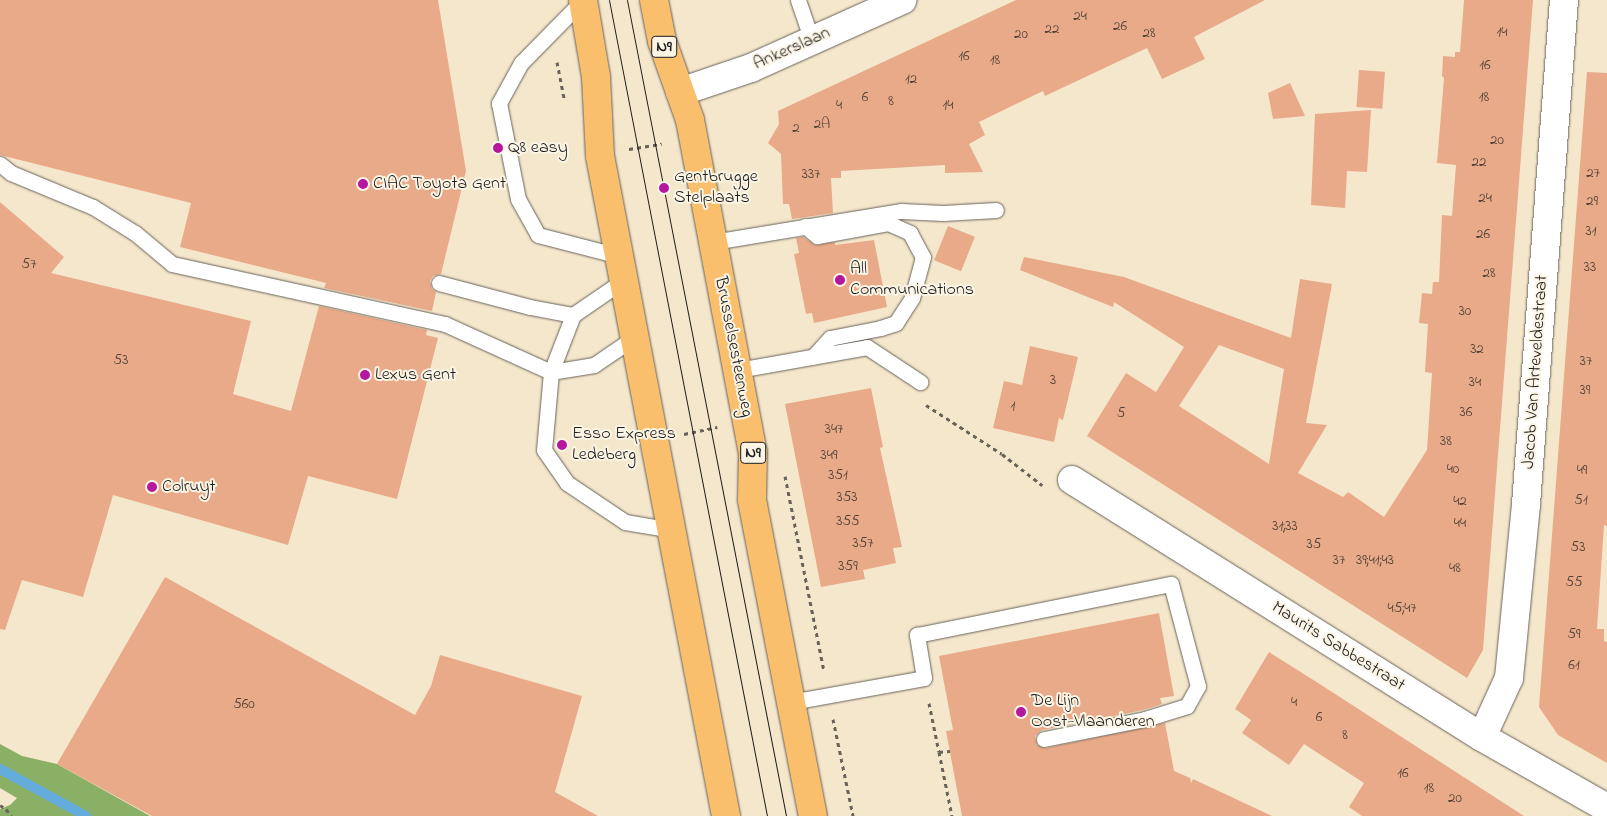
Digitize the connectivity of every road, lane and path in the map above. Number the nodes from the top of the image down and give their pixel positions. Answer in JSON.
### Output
{"nodes":[{"id":1,"x":583,"y":0,"type":"edge"},
{"id":2,"x":654,"y":0,"type":"edge"},
{"id":3,"x":798,"y":0,"type":"edge"},
{"id":4,"x":902,"y":0,"type":"edge"},
{"id":5,"x":1564,"y":0,"type":"edge"},
{"id":6,"x":812,"y":40,"type":"junction"},
{"id":7,"x":680,"y":92,"type":"junction"},
{"id":8,"x":694,"y":140,"type":"junction"},
{"id":9,"x":600,"y":156,"type":"junction"},
{"id":10,"x":0,"y":164,"type":"edge"},
{"id":11,"x":996,"y":210,"type":"dead end"},
{"id":12,"x":806,"y":226,"type":"junction"},
{"id":13,"x":713,"y":242,"type":"junction"},
{"id":14,"x":622,"y":268,"type":"junction"},
{"id":15,"x":439,"y":283,"type":"dead end"},
{"id":16,"x":572,"y":315,"type":"junction"},
{"id":17,"x":635,"y":337,"type":"junction"},
{"id":18,"x":813,"y":357,"type":"junction"},
{"id":19,"x":738,"y":370,"type":"junction"},
{"id":20,"x":551,"y":372,"type":"junction"},
{"id":21,"x":920,"y":382,"type":"dead end"},
{"id":22,"x":920,"y":401,"type":"dead end"},
{"id":23,"x":719,"y":427,"type":"dead end"},
{"id":24,"x":679,"y":436,"type":"dead end"},
{"id":25,"x":1072,"y":480,"type":"joint"},
{"id":26,"x":673,"y":530,"type":"junction"},
{"id":27,"x":924,"y":678,"type":"junction"},
{"id":28,"x":790,"y":702,"type":"junction"},
{"id":29,"x":1482,"y":737,"type":"junction"},
{"id":30,"x":1044,"y":739,"type":"dead end"},
{"id":31,"x":950,"y":751,"type":"dead end"},
{"id":32,"x":939,"y":752,"type":"junction"},
{"id":33,"x":0,"y":805,"type":"edge"},
{"id":34,"x":1607,"y":808,"type":"edge"},
{"id":35,"x":11,"y":816,"type":"edge"},
{"id":36,"x":726,"y":816,"type":"edge"},
{"id":37,"x":813,"y":816,"type":"edge"},
{"id":38,"x":952,"y":816,"type":"edge"}],
"edges":[{"from":1,"to":9,"type":"main road"},
{"from":1,"to":14,"type":"lane"},
{"from":2,"to":7,"type":"main road","name":"Brusselsesteenweg","number":"N9"},
{"from":3,"to":6,"type":"lane"},
{"from":4,"to":6,"type":"street","name":"Ankerslaan"},
{"from":5,"to":29,"type":"street","name":"Jacob Van Arteveldestraat"},
{"from":6,"to":7,"type":"street","name":"Ankerslaan"},
{"from":7,"to":8,"type":"main road","name":"Brusselsesteenweg","number":"N9"},
{"from":8,"to":9,"type":"path"},
{"from":8,"to":13,"type":"main road","name":"Brusselsesteenweg","number":"N9"},
{"from":9,"to":14,"type":"main road"},
{"from":10,"to":20,"type":"lane"},
{"from":11,"to":12,"type":"lane"},
{"from":12,"to":13,"type":"lane"},
{"from":12,"to":18,"type":"lane"},
{"from":13,"to":19,"type":"main road","name":"Brusselsesteenweg","number":"N9"},
{"from":14,"to":16,"type":"lane"},
{"from":14,"to":17,"type":"main road"},
{"from":15,"to":16,"type":"lane"},
{"from":16,"to":20,"type":"lane"},
{"from":17,"to":20,"type":"lane"},
{"from":17,"to":26,"type":"main road"},
{"from":18,"to":19,"type":"lane"},
{"from":18,"to":21,"type":"lane"},
{"from":19,"to":28,"type":"main road","name":"Brusselsesteenweg","number":"N9"},
{"from":20,"to":26,"type":"lane"},
{"from":22,"to":25,"type":"path"},
{"from":23,"to":24,"type":"path"},
{"from":25,"to":29,"type":"street","name":"Maurits Sabbestraat"},
{"from":26,"to":36,"type":"main road"},
{"from":27,"to":28,"type":"lane"},
{"from":27,"to":30,"type":"lane"},
{"from":27,"to":32,"type":"path"},
{"from":28,"to":37,"type":"main road","name":"Brusselsesteenweg","number":"N9"},
{"from":29,"to":34,"type":"street","name":"Maurits Sabbestraat"},
{"from":31,"to":32,"type":"path"},
{"from":32,"to":38,"type":"path"},
{"from":33,"to":35,"type":"path"}]}
